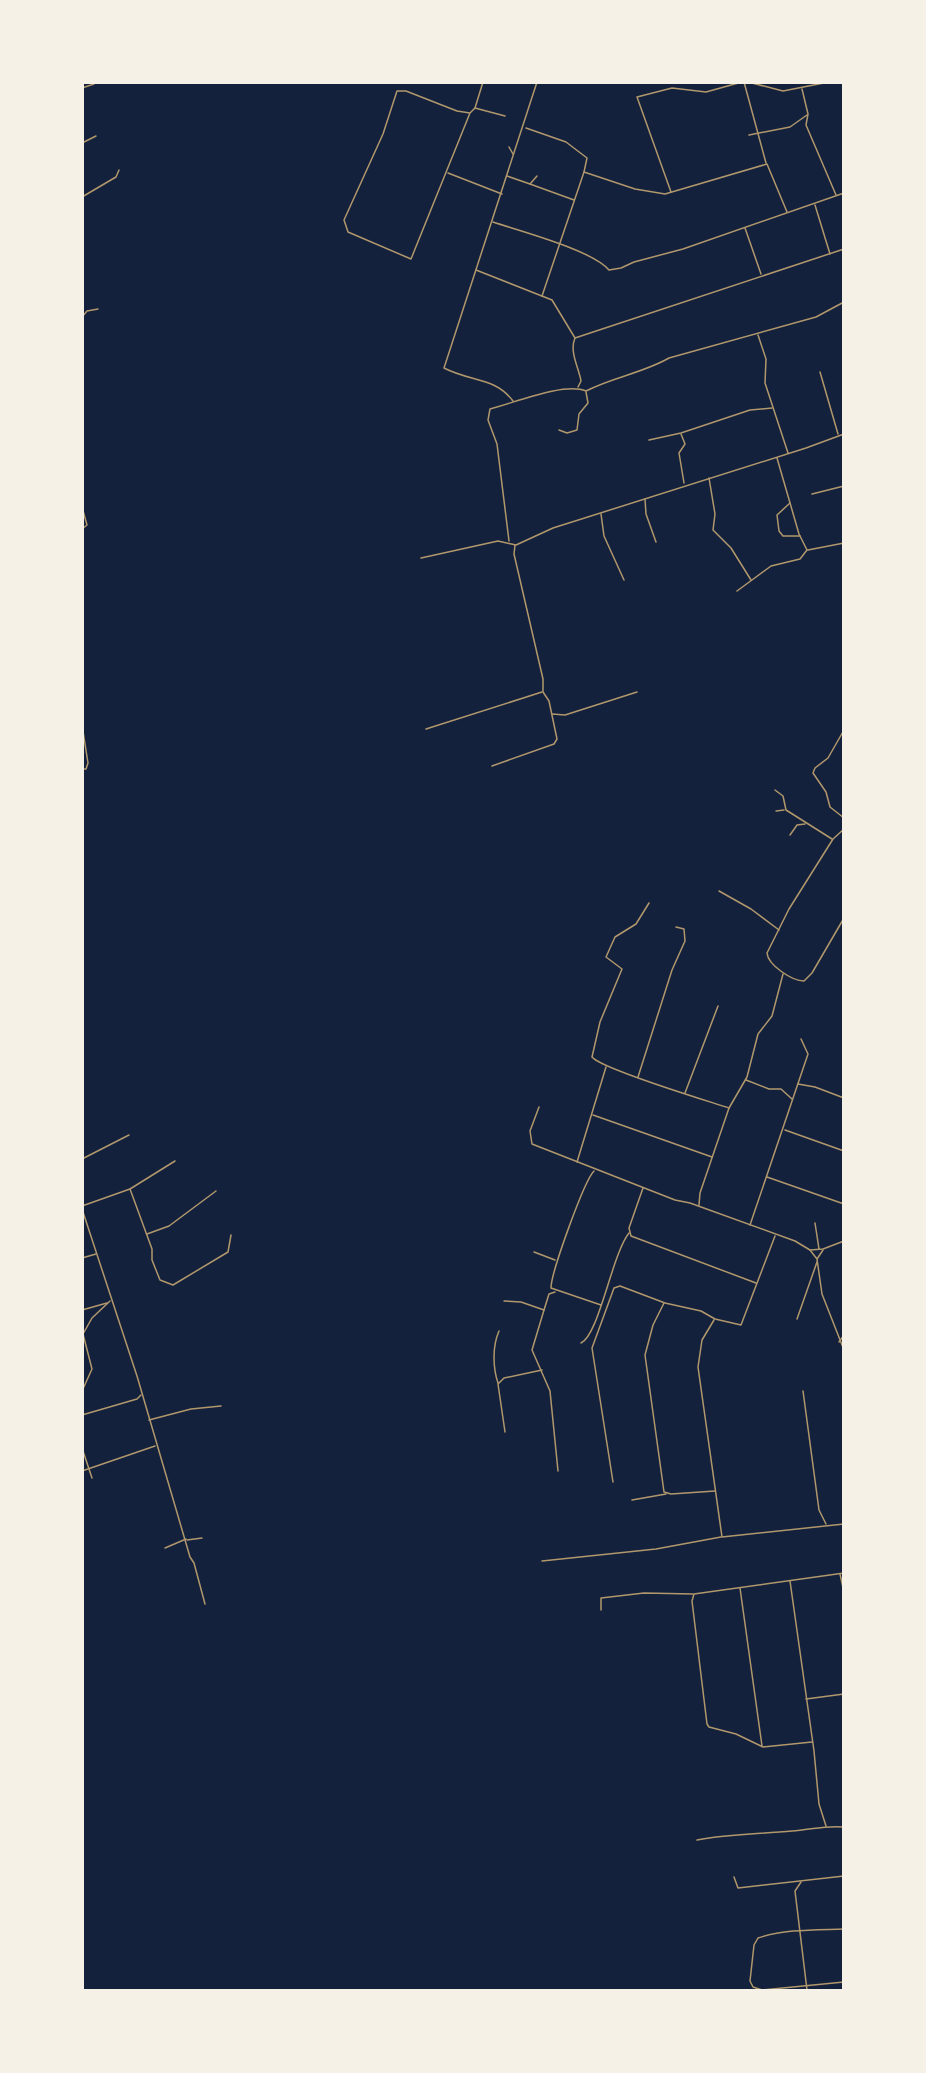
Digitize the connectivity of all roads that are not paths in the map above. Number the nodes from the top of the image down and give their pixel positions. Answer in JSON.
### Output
{"nodes":[{"id":1,"x":483,"y":82,"type":"edge"},
{"id":2,"x":537,"y":82,"type":"edge"},
{"id":3,"x":743,"y":82,"type":"edge"},
{"id":4,"x":748,"y":82,"type":"edge"},
{"id":5,"x":767,"y":82,"type":"edge"},
{"id":6,"x":829,"y":82,"type":"edge"},
{"id":7,"x":94,"y":84,"type":"dead end"},
{"id":8,"x":820,"y":84,"type":"edge"},
{"id":9,"x":767,"y":87,"type":"junction"},
{"id":10,"x":82,"y":88,"type":"edge"},
{"id":11,"x":802,"y":89,"type":"junction"},
{"id":12,"x":475,"y":108,"type":"junction"},
{"id":13,"x":470,"y":113,"type":"junction"},
{"id":14,"x":808,"y":114,"type":"junction"},
{"id":15,"x":505,"y":116,"type":"dead end"},
{"id":16,"x":526,"y":128,"type":"dead end"},
{"id":17,"x":759,"y":132,"type":"junction"},
{"id":18,"x":749,"y":135,"type":"dead end"},
{"id":19,"x":96,"y":136,"type":"dead end"},
{"id":20,"x":82,"y":143,"type":"edge"},
{"id":21,"x":509,"y":147,"type":"dead end"},
{"id":22,"x":514,"y":155,"type":"junction"},
{"id":23,"x":766,"y":164,"type":"junction"},
{"id":24,"x":119,"y":170,"type":"dead end"},
{"id":25,"x":448,"y":172,"type":"junction"},
{"id":26,"x":584,"y":172,"type":"junction"},
{"id":27,"x":506,"y":176,"type":"junction"},
{"id":28,"x":537,"y":176,"type":"dead end"},
{"id":29,"x":530,"y":184,"type":"junction"},
{"id":30,"x":671,"y":193,"type":"junction"},
{"id":31,"x":843,"y":193,"type":"edge"},
{"id":32,"x":502,"y":194,"type":"junction"},
{"id":33,"x":836,"y":196,"type":"junction"},
{"id":34,"x":82,"y":197,"type":"edge"},
{"id":35,"x":574,"y":200,"type":"junction"},
{"id":36,"x":815,"y":204,"type":"junction"},
{"id":37,"x":787,"y":213,"type":"junction"},
{"id":38,"x":492,"y":222,"type":"junction"},
{"id":39,"x":745,"y":227,"type":"junction"},
{"id":40,"x":559,"y":244,"type":"junction"},
{"id":41,"x":843,"y":249,"type":"edge"},
{"id":42,"x":830,"y":254,"type":"junction"},
{"id":43,"x":474,"y":270,"type":"junction"},
{"id":44,"x":761,"y":276,"type":"junction"},
{"id":45,"x":542,"y":296,"type":"junction"},
{"id":46,"x":843,"y":302,"type":"edge"},
{"id":47,"x":98,"y":309,"type":"dead end"},
{"id":48,"x":82,"y":317,"type":"edge"},
{"id":49,"x":757,"y":333,"type":"junction"},
{"id":50,"x":575,"y":338,"type":"junction"},
{"id":51,"x":820,"y":372,"type":"dead end"},
{"id":52,"x":578,"y":387,"type":"junction"},
{"id":53,"x":586,"y":391,"type":"junction"},
{"id":54,"x":514,"y":402,"type":"junction"},
{"id":55,"x":772,"y":408,"type":"junction"},
{"id":56,"x":559,"y":430,"type":"dead end"},
{"id":57,"x":681,"y":433,"type":"junction"},
{"id":58,"x":843,"y":434,"type":"edge"},
{"id":59,"x":838,"y":435,"type":"junction"},
{"id":60,"x":649,"y":440,"type":"dead end"},
{"id":61,"x":788,"y":453,"type":"junction"},
{"id":62,"x":777,"y":457,"type":"junction"},
{"id":63,"x":709,"y":478,"type":"junction"},
{"id":64,"x":684,"y":484,"type":"junction"},
{"id":65,"x":843,"y":486,"type":"edge"},
{"id":66,"x":812,"y":494,"type":"dead end"},
{"id":67,"x":645,"y":498,"type":"junction"},
{"id":68,"x":790,"y":503,"type":"junction"},
{"id":69,"x":82,"y":507,"type":"edge"},
{"id":70,"x":601,"y":513,"type":"junction"},
{"id":71,"x":82,"y":529,"type":"edge"},
{"id":72,"x":800,"y":536,"type":"junction"},
{"id":73,"x":509,"y":541,"type":"junction"},
{"id":74,"x":656,"y":542,"type":"dead end"},
{"id":75,"x":843,"y":543,"type":"edge"},
{"id":76,"x":516,"y":545,"type":"junction"},
{"id":77,"x":807,"y":550,"type":"junction"},
{"id":78,"x":421,"y":558,"type":"dead end"},
{"id":79,"x":624,"y":580,"type":"dead end"},
{"id":80,"x":751,"y":580,"type":"junction"},
{"id":81,"x":737,"y":591,"type":"dead end"},
{"id":82,"x":543,"y":692,"type":"junction"},
{"id":83,"x":638,"y":692,"type":"dead end"},
{"id":84,"x":552,"y":713,"type":"junction"},
{"id":85,"x":82,"y":725,"type":"edge"},
{"id":86,"x":426,"y":729,"type":"dead end"},
{"id":87,"x":843,"y":730,"type":"edge"},
{"id":88,"x":492,"y":766,"type":"dead end"},
{"id":89,"x":82,"y":769,"type":"edge"},
{"id":90,"x":775,"y":790,"type":"dead end"},
{"id":91,"x":786,"y":810,"type":"junction"},
{"id":92,"x":776,"y":811,"type":"dead end"},
{"id":93,"x":843,"y":818,"type":"edge"},
{"id":94,"x":807,"y":824,"type":"junction"},
{"id":95,"x":843,"y":830,"type":"edge"},
{"id":96,"x":790,"y":835,"type":"dead end"},
{"id":97,"x":833,"y":839,"type":"junction"},
{"id":98,"x":719,"y":891,"type":"dead end"},
{"id":99,"x":649,"y":903,"type":"dead end"},
{"id":100,"x":843,"y":918,"type":"edge"},
{"id":101,"x":676,"y":927,"type":"dead end"},
{"id":102,"x":780,"y":931,"type":"junction"},
{"id":103,"x":783,"y":973,"type":"junction"},
{"id":104,"x":718,"y":1006,"type":"dead end"},
{"id":105,"x":843,"y":1016,"type":"edge"},
{"id":106,"x":843,"y":1022,"type":"edge"},
{"id":107,"x":801,"y":1039,"type":"dead end"},
{"id":108,"x":606,"y":1066,"type":"junction"},
{"id":109,"x":638,"y":1077,"type":"junction"},
{"id":110,"x":745,"y":1080,"type":"junction"},
{"id":111,"x":797,"y":1084,"type":"junction"},
{"id":112,"x":685,"y":1094,"type":"junction"},
{"id":113,"x":843,"y":1098,"type":"edge"},
{"id":114,"x":792,"y":1099,"type":"junction"},
{"id":115,"x":539,"y":1107,"type":"dead end"},
{"id":116,"x":729,"y":1108,"type":"junction"},
{"id":117,"x":593,"y":1115,"type":"junction"},
{"id":118,"x":784,"y":1130,"type":"junction"},
{"id":119,"x":129,"y":1135,"type":"dead end"},
{"id":120,"x":843,"y":1151,"type":"edge"},
{"id":121,"x":713,"y":1157,"type":"junction"},
{"id":122,"x":82,"y":1160,"type":"edge"},
{"id":123,"x":175,"y":1161,"type":"dead end"},
{"id":124,"x":577,"y":1163,"type":"junction"},
{"id":125,"x":594,"y":1170,"type":"junction"},
{"id":126,"x":766,"y":1177,"type":"junction"},
{"id":127,"x":643,"y":1188,"type":"junction"},
{"id":128,"x":130,"y":1189,"type":"junction"},
{"id":129,"x":216,"y":1191,"type":"dead end"},
{"id":130,"x":843,"y":1204,"type":"edge"},
{"id":131,"x":699,"y":1206,"type":"junction"},
{"id":132,"x":82,"y":1208,"type":"edge"},
{"id":133,"x":815,"y":1223,"type":"dead end"},
{"id":134,"x":750,"y":1226,"type":"junction"},
{"id":135,"x":630,"y":1233,"type":"junction"},
{"id":136,"x":146,"y":1234,"type":"junction"},
{"id":137,"x":231,"y":1234,"type":"dead end"},
{"id":138,"x":776,"y":1235,"type":"junction"},
{"id":139,"x":843,"y":1241,"type":"edge"},
{"id":140,"x":823,"y":1249,"type":"junction"},
{"id":141,"x":810,"y":1250,"type":"junction"},
{"id":142,"x":819,"y":1250,"type":"junction"},
{"id":143,"x":534,"y":1251,"type":"dead end"},
{"id":144,"x":96,"y":1254,"type":"junction"},
{"id":145,"x":82,"y":1258,"type":"edge"},
{"id":146,"x":556,"y":1260,"type":"junction"},
{"id":147,"x":817,"y":1260,"type":"junction"},
{"id":148,"x":811,"y":1277,"type":"junction"},
{"id":149,"x":820,"y":1280,"type":"junction"},
{"id":150,"x":757,"y":1283,"type":"junction"},
{"id":151,"x":551,"y":1288,"type":"junction"},
{"id":152,"x":556,"y":1292,"type":"junction"},
{"id":153,"x":549,"y":1294,"type":"junction"},
{"id":154,"x":111,"y":1301,"type":"junction"},
{"id":155,"x":504,"y":1301,"type":"dead end"},
{"id":156,"x":107,"y":1303,"type":"junction"},
{"id":157,"x":665,"y":1303,"type":"junction"},
{"id":158,"x":601,"y":1305,"type":"junction"},
{"id":159,"x":82,"y":1310,"type":"edge"},
{"id":160,"x":544,"y":1310,"type":"junction"},
{"id":161,"x":714,"y":1319,"type":"junction"},
{"id":162,"x":797,"y":1319,"type":"dead end"},
{"id":163,"x":499,"y":1331,"type":"dead end"},
{"id":164,"x":843,"y":1335,"type":"edge"},
{"id":165,"x":839,"y":1342,"type":"junction"},
{"id":166,"x":581,"y":1343,"type":"dead end"},
{"id":167,"x":843,"y":1350,"type":"edge"},
{"id":168,"x":543,"y":1370,"type":"junction"},
{"id":169,"x":495,"y":1375,"type":"junction"},
{"id":170,"x":504,"y":1378,"type":"junction"},
{"id":171,"x":498,"y":1384,"type":"junction"},
{"id":172,"x":82,"y":1391,"type":"edge"},
{"id":173,"x":803,"y":1391,"type":"dead end"},
{"id":174,"x":142,"y":1395,"type":"junction"},
{"id":175,"x":137,"y":1399,"type":"junction"},
{"id":176,"x":143,"y":1402,"type":"junction"},
{"id":177,"x":221,"y":1406,"type":"dead end"},
{"id":178,"x":82,"y":1415,"type":"edge"},
{"id":179,"x":148,"y":1420,"type":"junction"},
{"id":180,"x":505,"y":1432,"type":"dead end"},
{"id":181,"x":82,"y":1437,"type":"edge"},
{"id":182,"x":156,"y":1446,"type":"junction"},
{"id":183,"x":90,"y":1469,"type":"junction"},
{"id":184,"x":82,"y":1471,"type":"edge"},
{"id":185,"x":558,"y":1471,"type":"dead end"},
{"id":186,"x":92,"y":1478,"type":"dead end"},
{"id":187,"x":613,"y":1482,"type":"dead end"},
{"id":188,"x":715,"y":1491,"type":"junction"},
{"id":189,"x":667,"y":1494,"type":"junction"},
{"id":190,"x":632,"y":1500,"type":"dead end"},
{"id":191,"x":843,"y":1524,"type":"edge"},
{"id":192,"x":827,"y":1526,"type":"junction"},
{"id":193,"x":722,"y":1537,"type":"junction"},
{"id":194,"x":202,"y":1538,"type":"dead end"},
{"id":195,"x":186,"y":1539,"type":"junction"},
{"id":196,"x":165,"y":1548,"type":"dead end"},
{"id":197,"x":542,"y":1561,"type":"dead end"},
{"id":198,"x":842,"y":1573,"type":"edge"},
{"id":199,"x":790,"y":1580,"type":"junction"},
{"id":200,"x":740,"y":1588,"type":"junction"},
{"id":201,"x":843,"y":1592,"type":"edge"},
{"id":202,"x":694,"y":1594,"type":"junction"},
{"id":203,"x":205,"y":1604,"type":"dead end"},
{"id":204,"x":601,"y":1610,"type":"dead end"},
{"id":205,"x":843,"y":1694,"type":"edge"},
{"id":206,"x":806,"y":1699,"type":"junction"},
{"id":207,"x":812,"y":1742,"type":"junction"},
{"id":208,"x":763,"y":1747,"type":"junction"},
{"id":209,"x":826,"y":1826,"type":"junction"},
{"id":210,"x":843,"y":1827,"type":"edge"},
{"id":211,"x":698,"y":1840,"type":"dead end"},
{"id":212,"x":843,"y":1876,"type":"edge"},
{"id":213,"x":734,"y":1877,"type":"dead end"},
{"id":214,"x":801,"y":1881,"type":"junction"},
{"id":215,"x":843,"y":1929,"type":"edge"},
{"id":216,"x":802,"y":1932,"type":"junction"},
{"id":217,"x":843,"y":1982,"type":"edge"},
{"id":218,"x":755,"y":1989,"type":"edge"},
{"id":219,"x":807,"y":1989,"type":"edge"}],
"edges":[{"from":1,"to":12,"type":"street"},
{"from":2,"to":22,"type":"street"},
{"from":3,"to":17,"type":"street"},
{"from":3,"to":30,"type":"street"},
{"from":4,"to":9,"type":"street"},
{"from":5,"to":9,"type":"street"},
{"from":6,"to":8,"type":"street"},
{"from":7,"to":10,"type":"street"},
{"from":8,"to":11,"type":"street"},
{"from":9,"to":11,"type":"street"},
{"from":11,"to":14,"type":"street"},
{"from":12,"to":13,"type":"street"},
{"from":12,"to":15,"type":"street"},
{"from":13,"to":25,"type":"street"},
{"from":13,"to":25,"type":"street"},
{"from":14,"to":17,"type":"street"},
{"from":14,"to":33,"type":"street"},
{"from":16,"to":26,"type":"street"},
{"from":17,"to":18,"type":"street"},
{"from":17,"to":23,"type":"street"},
{"from":19,"to":20,"type":"street"},
{"from":21,"to":22,"type":"street"},
{"from":22,"to":27,"type":"street"},
{"from":23,"to":30,"type":"street"},
{"from":23,"to":37,"type":"street"},
{"from":24,"to":34,"type":"street"},
{"from":25,"to":32,"type":"street"},
{"from":26,"to":30,"type":"street"},
{"from":26,"to":35,"type":"street"},
{"from":27,"to":29,"type":"street"},
{"from":27,"to":32,"type":"street"},
{"from":28,"to":29,"type":"street"},
{"from":29,"to":35,"type":"street"},
{"from":31,"to":33,"type":"street"},
{"from":32,"to":38,"type":"street"},
{"from":33,"to":36,"type":"street"},
{"from":35,"to":40,"type":"street"},
{"from":36,"to":37,"type":"street"},
{"from":36,"to":42,"type":"street"},
{"from":37,"to":39,"type":"street"},
{"from":38,"to":40,"type":"street"},
{"from":38,"to":43,"type":"street"},
{"from":39,"to":40,"type":"street"},
{"from":39,"to":44,"type":"street"},
{"from":40,"to":45,"type":"street"},
{"from":41,"to":42,"type":"street"},
{"from":42,"to":44,"type":"street"},
{"from":43,"to":45,"type":"street"},
{"from":43,"to":54,"type":"street"},
{"from":44,"to":50,"type":"street"},
{"from":45,"to":50,"type":"street"},
{"from":46,"to":49,"type":"street"},
{"from":47,"to":48,"type":"street"},
{"from":49,"to":53,"type":"street"},
{"from":49,"to":55,"type":"street"},
{"from":50,"to":52,"type":"street"},
{"from":51,"to":59,"type":"street"},
{"from":52,"to":53,"type":"street"},
{"from":52,"to":54,"type":"street"},
{"from":53,"to":56,"type":"street"},
{"from":54,"to":73,"type":"street"},
{"from":55,"to":57,"type":"street"},
{"from":55,"to":61,"type":"street"},
{"from":57,"to":60,"type":"street"},
{"from":57,"to":64,"type":"street"},
{"from":58,"to":59,"type":"street"},
{"from":59,"to":61,"type":"street"},
{"from":61,"to":62,"type":"street"},
{"from":62,"to":63,"type":"street"},
{"from":62,"to":68,"type":"street"},
{"from":63,"to":64,"type":"street"},
{"from":63,"to":80,"type":"street"},
{"from":64,"to":67,"type":"street"},
{"from":65,"to":66,"type":"street"},
{"from":67,"to":70,"type":"street"},
{"from":67,"to":74,"type":"street"},
{"from":68,"to":72,"type":"street"},
{"from":68,"to":72,"type":"street"},
{"from":69,"to":71,"type":"street"},
{"from":70,"to":76,"type":"street"},
{"from":70,"to":79,"type":"street"},
{"from":72,"to":77,"type":"street"},
{"from":73,"to":76,"type":"street"},
{"from":73,"to":78,"type":"street"},
{"from":75,"to":77,"type":"street"},
{"from":76,"to":82,"type":"street"},
{"from":77,"to":80,"type":"street"},
{"from":80,"to":81,"type":"street"},
{"from":82,"to":84,"type":"street"},
{"from":82,"to":86,"type":"street"},
{"from":83,"to":84,"type":"street"},
{"from":84,"to":88,"type":"street"},
{"from":85,"to":89,"type":"street"},
{"from":87,"to":93,"type":"street"},
{"from":90,"to":91,"type":"street"},
{"from":91,"to":92,"type":"street"},
{"from":91,"to":94,"type":"street"},
{"from":94,"to":96,"type":"street"},
{"from":94,"to":97,"type":"street"},
{"from":95,"to":97,"type":"street"},
{"from":97,"to":102,"type":"street"},
{"from":98,"to":102,"type":"street"},
{"from":99,"to":108,"type":"street"},
{"from":100,"to":103,"type":"street"},
{"from":101,"to":109,"type":"street"},
{"from":102,"to":103,"type":"street"},
{"from":103,"to":110,"type":"street"},
{"from":104,"to":112,"type":"street"},
{"from":105,"to":106,"type":"street"},
{"from":107,"to":111,"type":"street"},
{"from":108,"to":109,"type":"street"},
{"from":108,"to":117,"type":"street"},
{"from":109,"to":112,"type":"street"},
{"from":110,"to":114,"type":"street"},
{"from":110,"to":116,"type":"street"},
{"from":111,"to":113,"type":"street"},
{"from":111,"to":114,"type":"street"},
{"from":112,"to":116,"type":"street"},
{"from":114,"to":118,"type":"street"},
{"from":115,"to":124,"type":"street"},
{"from":116,"to":121,"type":"street"},
{"from":117,"to":121,"type":"street"},
{"from":117,"to":124,"type":"street"},
{"from":118,"to":120,"type":"street"},
{"from":118,"to":126,"type":"street"},
{"from":119,"to":122,"type":"street"},
{"from":121,"to":131,"type":"street"},
{"from":123,"to":128,"type":"street"},
{"from":124,"to":125,"type":"street"},
{"from":125,"to":127,"type":"street"},
{"from":125,"to":146,"type":"street"},
{"from":126,"to":130,"type":"street"},
{"from":126,"to":134,"type":"street"},
{"from":127,"to":131,"type":"street"},
{"from":127,"to":135,"type":"street"},
{"from":128,"to":132,"type":"street"},
{"from":128,"to":136,"type":"street"},
{"from":129,"to":136,"type":"street"},
{"from":131,"to":134,"type":"street"},
{"from":132,"to":144,"type":"street"},
{"from":133,"to":142,"type":"street"},
{"from":134,"to":138,"type":"street"},
{"from":135,"to":150,"type":"street"},
{"from":135,"to":158,"type":"street"},
{"from":136,"to":137,"type":"street"},
{"from":138,"to":141,"type":"street"},
{"from":138,"to":150,"type":"street"},
{"from":139,"to":140,"type":"street"},
{"from":140,"to":142,"type":"street"},
{"from":140,"to":147,"type":"street"},
{"from":141,"to":142,"type":"street"},
{"from":141,"to":147,"type":"street"},
{"from":143,"to":146,"type":"street"},
{"from":144,"to":145,"type":"street"},
{"from":144,"to":154,"type":"street"},
{"from":146,"to":151,"type":"street"},
{"from":147,"to":148,"type":"street"},
{"from":147,"to":149,"type":"street"},
{"from":148,"to":149,"type":"street"},
{"from":148,"to":162,"type":"street"},
{"from":149,"to":165,"type":"street"},
{"from":150,"to":161,"type":"street"},
{"from":151,"to":152,"type":"street"},
{"from":151,"to":153,"type":"street"},
{"from":152,"to":153,"type":"street"},
{"from":152,"to":158,"type":"street"},
{"from":153,"to":160,"type":"street"},
{"from":154,"to":156,"type":"street"},
{"from":154,"to":174,"type":"street"},
{"from":155,"to":160,"type":"street"},
{"from":156,"to":159,"type":"street"},
{"from":156,"to":172,"type":"street"},
{"from":157,"to":161,"type":"street"},
{"from":157,"to":187,"type":"street"},
{"from":157,"to":189,"type":"street"},
{"from":158,"to":166,"type":"street"},
{"from":160,"to":168,"type":"street"},
{"from":161,"to":188,"type":"street"},
{"from":163,"to":169,"type":"street"},
{"from":164,"to":165,"type":"street"},
{"from":165,"to":167,"type":"street"},
{"from":168,"to":170,"type":"street"},
{"from":168,"to":185,"type":"street"},
{"from":169,"to":170,"type":"street"},
{"from":169,"to":171,"type":"street"},
{"from":170,"to":171,"type":"street"},
{"from":171,"to":180,"type":"street"},
{"from":173,"to":192,"type":"street"},
{"from":174,"to":175,"type":"street"},
{"from":174,"to":176,"type":"street"},
{"from":175,"to":176,"type":"street"},
{"from":175,"to":178,"type":"street"},
{"from":176,"to":179,"type":"street"},
{"from":177,"to":179,"type":"street"},
{"from":179,"to":182,"type":"street"},
{"from":181,"to":183,"type":"street"},
{"from":182,"to":183,"type":"street"},
{"from":182,"to":195,"type":"street"},
{"from":183,"to":184,"type":"street"},
{"from":183,"to":186,"type":"street"},
{"from":188,"to":189,"type":"street"},
{"from":188,"to":193,"type":"street"},
{"from":189,"to":190,"type":"street"},
{"from":191,"to":192,"type":"street"},
{"from":192,"to":193,"type":"street"},
{"from":193,"to":197,"type":"street"},
{"from":194,"to":195,"type":"street"},
{"from":195,"to":196,"type":"street"},
{"from":195,"to":203,"type":"street"},
{"from":198,"to":199,"type":"street"},
{"from":198,"to":201,"type":"street"},
{"from":199,"to":200,"type":"street"},
{"from":199,"to":206,"type":"street"},
{"from":200,"to":202,"type":"street"},
{"from":200,"to":208,"type":"street"},
{"from":202,"to":204,"type":"street"},
{"from":202,"to":208,"type":"street"},
{"from":205,"to":206,"type":"street"},
{"from":206,"to":207,"type":"street"},
{"from":207,"to":208,"type":"street"},
{"from":207,"to":209,"type":"street"},
{"from":209,"to":210,"type":"street"},
{"from":209,"to":211,"type":"street"},
{"from":212,"to":214,"type":"street"},
{"from":213,"to":214,"type":"street"},
{"from":214,"to":216,"type":"street"},
{"from":215,"to":216,"type":"street"},
{"from":216,"to":218,"type":"street"},
{"from":216,"to":219,"type":"street"},
{"from":217,"to":219,"type":"street"},
{"from":218,"to":219,"type":"street"}]}
